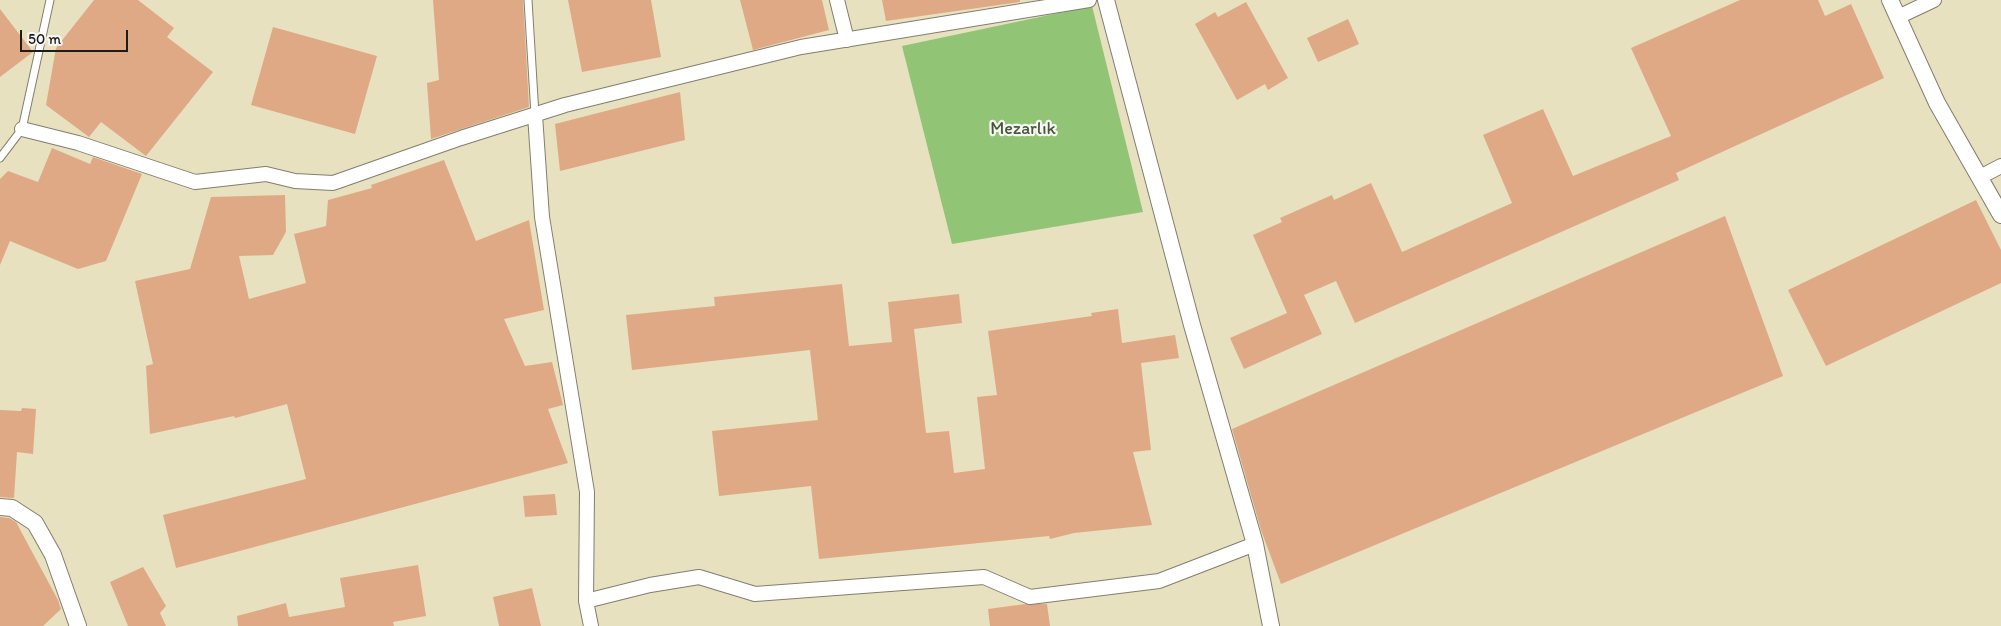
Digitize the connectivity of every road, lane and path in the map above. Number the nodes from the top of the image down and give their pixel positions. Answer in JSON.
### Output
{"nodes":[{"id":1,"x":50,"y":0,"type":"edge"},
{"id":2,"x":528,"y":0,"type":"edge"},
{"id":3,"x":837,"y":0,"type":"edge"},
{"id":4,"x":1089,"y":0,"type":"edge"},
{"id":5,"x":1106,"y":0,"type":"edge"},
{"id":6,"x":1890,"y":0,"type":"edge"},
{"id":7,"x":1934,"y":0,"type":"edge"},
{"id":8,"x":1898,"y":17,"type":"junction"},
{"id":9,"x":847,"y":40,"type":"junction"},
{"id":10,"x":535,"y":115,"type":"junction"},
{"id":11,"x":22,"y":128,"type":"junction"},
{"id":12,"x":0,"y":158,"type":"edge"},
{"id":13,"x":2001,"y":166,"type":"edge"},
{"id":14,"x":1980,"y":177,"type":"junction"},
{"id":15,"x":2001,"y":215,"type":"edge"},
{"id":16,"x":0,"y":507,"type":"edge"},
{"id":17,"x":1255,"y":544,"type":"junction"},
{"id":18,"x":586,"y":602,"type":"junction"},
{"id":19,"x":78,"y":626,"type":"edge"},
{"id":20,"x":591,"y":626,"type":"edge"},
{"id":21,"x":1271,"y":626,"type":"edge"}],
"edges":[{"from":1,"to":11,"type":"lane"},
{"from":2,"to":10,"type":"lane"},
{"from":3,"to":9,"type":"street"},
{"from":4,"to":9,"type":"street"},
{"from":5,"to":17,"type":"street"},
{"from":6,"to":8,"type":"street"},
{"from":7,"to":8,"type":"street"},
{"from":8,"to":14,"type":"street"},
{"from":9,"to":10,"type":"street"},
{"from":10,"to":11,"type":"street"},
{"from":10,"to":18,"type":"street"},
{"from":11,"to":12,"type":"lane"},
{"from":13,"to":14,"type":"street"},
{"from":14,"to":15,"type":"street"},
{"from":16,"to":19,"type":"street"},
{"from":17,"to":18,"type":"street"},
{"from":17,"to":21,"type":"street"},
{"from":18,"to":20,"type":"street"}]}
